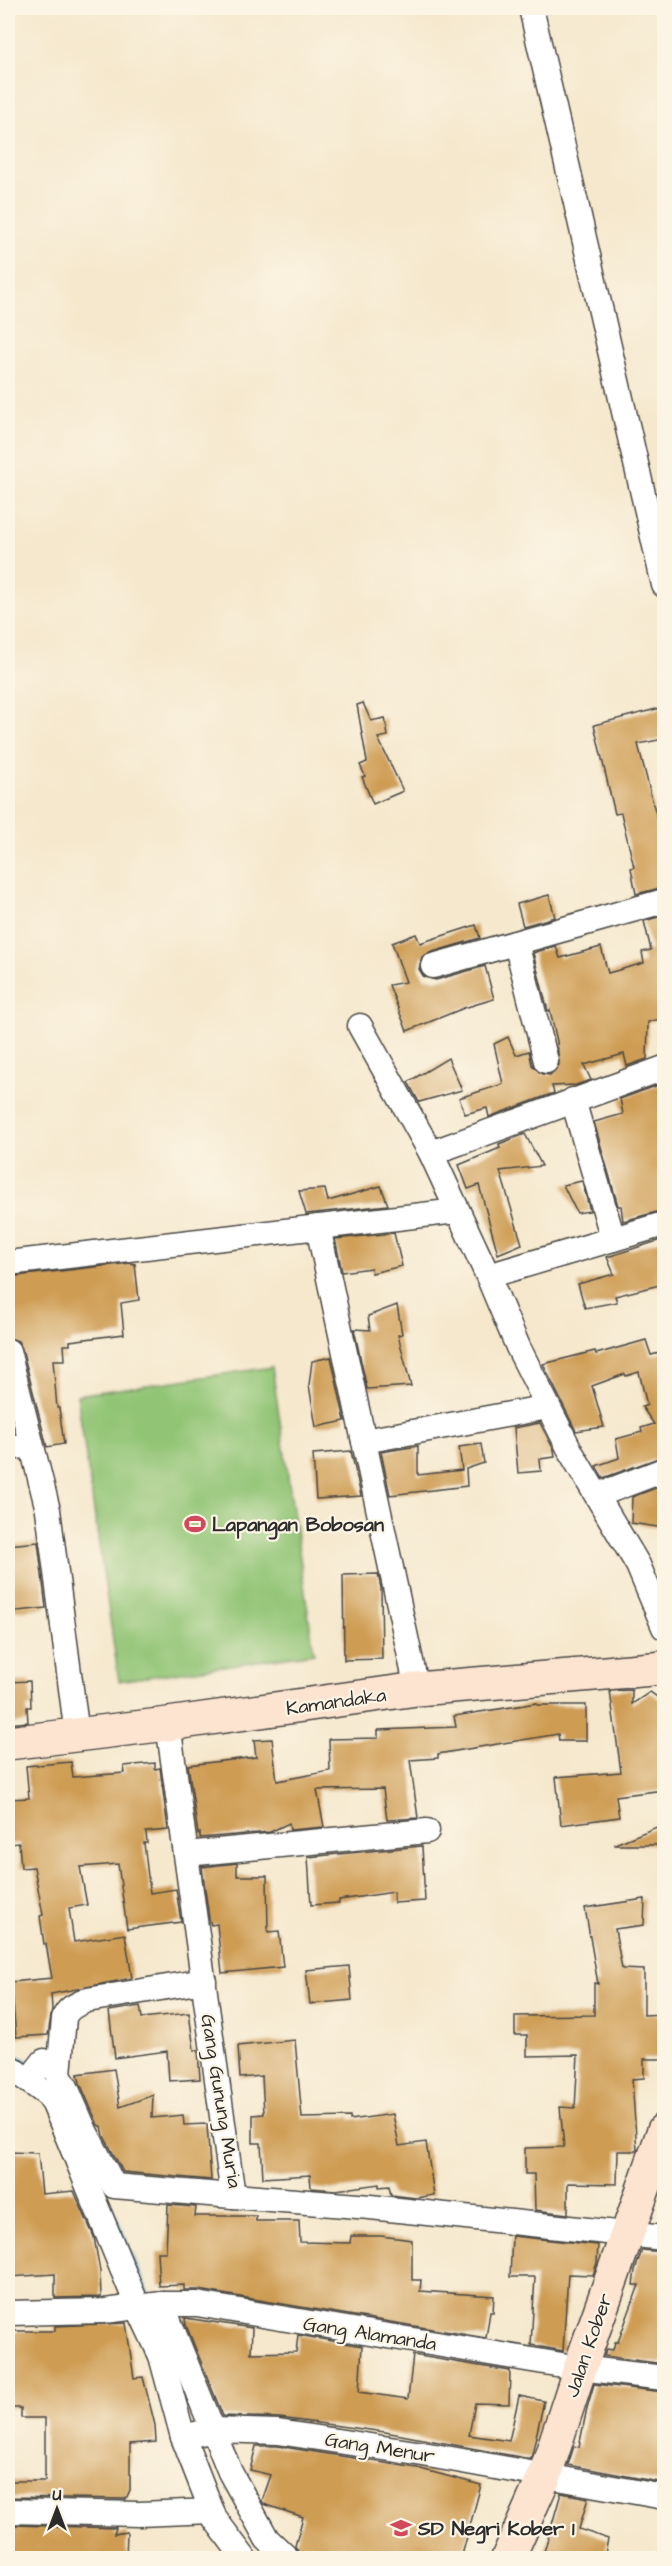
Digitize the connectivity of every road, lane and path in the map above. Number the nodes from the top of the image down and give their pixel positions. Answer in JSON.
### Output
{"nodes":[{"id":1,"x":531,"y":8,"type":"edge"},
{"id":2,"x":664,"y":585,"type":"edge"},
{"id":3,"x":664,"y":901,"type":"edge"},
{"id":4,"x":516,"y":943,"type":"junction"},
{"id":5,"x":433,"y":966,"type":"dead end"},
{"id":6,"x":360,"y":1026,"type":"dead end"},
{"id":7,"x":546,"y":1060,"type":"dead end"},
{"id":8,"x":664,"y":1068,"type":"edge"},
{"id":9,"x":573,"y":1100,"type":"junction"},
{"id":10,"x":430,"y":1153,"type":"junction"},
{"id":11,"x":457,"y":1211,"type":"junction"},
{"id":12,"x":664,"y":1224,"type":"edge"},
{"id":13,"x":318,"y":1227,"type":"junction"},
{"id":14,"x":613,"y":1239,"type":"junction"},
{"id":15,"x":8,"y":1263,"type":"edge"},
{"id":16,"x":488,"y":1276,"type":"junction"},
{"id":17,"x":8,"y":1351,"type":"edge"},
{"id":18,"x":548,"y":1407,"type":"junction"},
{"id":19,"x":364,"y":1441,"type":"junction"},
{"id":20,"x":31,"y":1444,"type":"junction"},
{"id":21,"x":8,"y":1448,"type":"edge"},
{"id":22,"x":664,"y":1470,"type":"edge"},
{"id":23,"x":598,"y":1495,"type":"junction"},
{"id":24,"x":664,"y":1628,"type":"edge"},
{"id":25,"x":664,"y":1668,"type":"edge"},
{"id":26,"x":417,"y":1689,"type":"junction"},
{"id":27,"x":168,"y":1724,"type":"junction"},
{"id":28,"x":77,"y":1735,"type":"junction"},
{"id":29,"x":8,"y":1743,"type":"edge"},
{"id":30,"x":427,"y":1831,"type":"dead end"},
{"id":31,"x":186,"y":1854,"type":"junction"},
{"id":32,"x":204,"y":1981,"type":"junction"},
{"id":33,"x":8,"y":2066,"type":"edge"},
{"id":34,"x":41,"y":2074,"type":"junction"},
{"id":35,"x":664,"y":2130,"type":"edge"},
{"id":36,"x":233,"y":2196,"type":"junction"},
{"id":37,"x":626,"y":2234,"type":"junction"},
{"id":38,"x":664,"y":2238,"type":"edge"},
{"id":39,"x":151,"y":2305,"type":"junction"},
{"id":40,"x":8,"y":2313,"type":"edge"},
{"id":41,"x":580,"y":2368,"type":"junction"},
{"id":42,"x":664,"y":2378,"type":"edge"},
{"id":43,"x":201,"y":2433,"type":"junction"},
{"id":44,"x":545,"y":2475,"type":"junction"},
{"id":45,"x":664,"y":2497,"type":"edge"},
{"id":46,"x":8,"y":2511,"type":"edge"},
{"id":47,"x":212,"y":2511,"type":"junction"},
{"id":48,"x":241,"y":2557,"type":"edge"},
{"id":49,"x":287,"y":2559,"type":"edge"},
{"id":50,"x":508,"y":2559,"type":"edge"}],
"edges":[{"from":1,"to":2,"type":"street"},
{"from":3,"to":4,"type":"street"},
{"from":4,"to":5,"type":"street"},
{"from":4,"to":7,"type":"street"},
{"from":6,"to":10,"type":"street"},
{"from":8,"to":9,"type":"street"},
{"from":9,"to":10,"type":"street"},
{"from":9,"to":14,"type":"street"},
{"from":10,"to":11,"type":"street"},
{"from":11,"to":13,"type":"street"},
{"from":11,"to":16,"type":"street"},
{"from":12,"to":14,"type":"street"},
{"from":13,"to":15,"type":"street"},
{"from":13,"to":19,"type":"street"},
{"from":14,"to":16,"type":"street"},
{"from":16,"to":18,"type":"street"},
{"from":17,"to":20,"type":"street"},
{"from":18,"to":19,"type":"street"},
{"from":18,"to":23,"type":"street"},
{"from":19,"to":26,"type":"street"},
{"from":20,"to":21,"type":"street"},
{"from":20,"to":28,"type":"street"},
{"from":22,"to":23,"type":"street"},
{"from":23,"to":24,"type":"street"},
{"from":25,"to":26,"type":"street","name":"Kamandaka"},
{"from":26,"to":27,"type":"street","name":"Kamandaka"},
{"from":27,"to":28,"type":"street","name":"Kamandaka"},
{"from":27,"to":31,"type":"street","name":"Gang Gunung Muria"},
{"from":28,"to":29,"type":"street","name":"Kamandaka"},
{"from":30,"to":31,"type":"street"},
{"from":31,"to":32,"type":"street","name":"Gang Gunung Muria"},
{"from":32,"to":34,"type":"street"},
{"from":32,"to":36,"type":"street","name":"Gang Gunung Muria"},
{"from":33,"to":34,"type":"street"},
{"from":34,"to":36,"type":"street"},
{"from":34,"to":39,"type":"street"},
{"from":35,"to":37,"type":"street","name":"Jalan Kober"},
{"from":36,"to":37,"type":"street","name":"Gang Gunung Muria"},
{"from":37,"to":38,"type":"street","name":"Gang Gunung Muria"},
{"from":37,"to":41,"type":"street","name":"Jalan Kober"},
{"from":39,"to":40,"type":"street","name":"Gang Alamanda"},
{"from":39,"to":41,"type":"street","name":"Gang Alamanda"},
{"from":39,"to":43,"type":"street"},
{"from":41,"to":42,"type":"street","name":"Gang Alamanda"},
{"from":41,"to":44,"type":"street","name":"Jalan Kober"},
{"from":43,"to":44,"type":"street","name":"Gang Menur"},
{"from":43,"to":47,"type":"street"},
{"from":43,"to":49,"type":"street"},
{"from":44,"to":45,"type":"street","name":"Gang Menur"},
{"from":44,"to":50,"type":"street","name":"Jalan Kober"},
{"from":46,"to":47,"type":"street"},
{"from":47,"to":48,"type":"street"}]}
